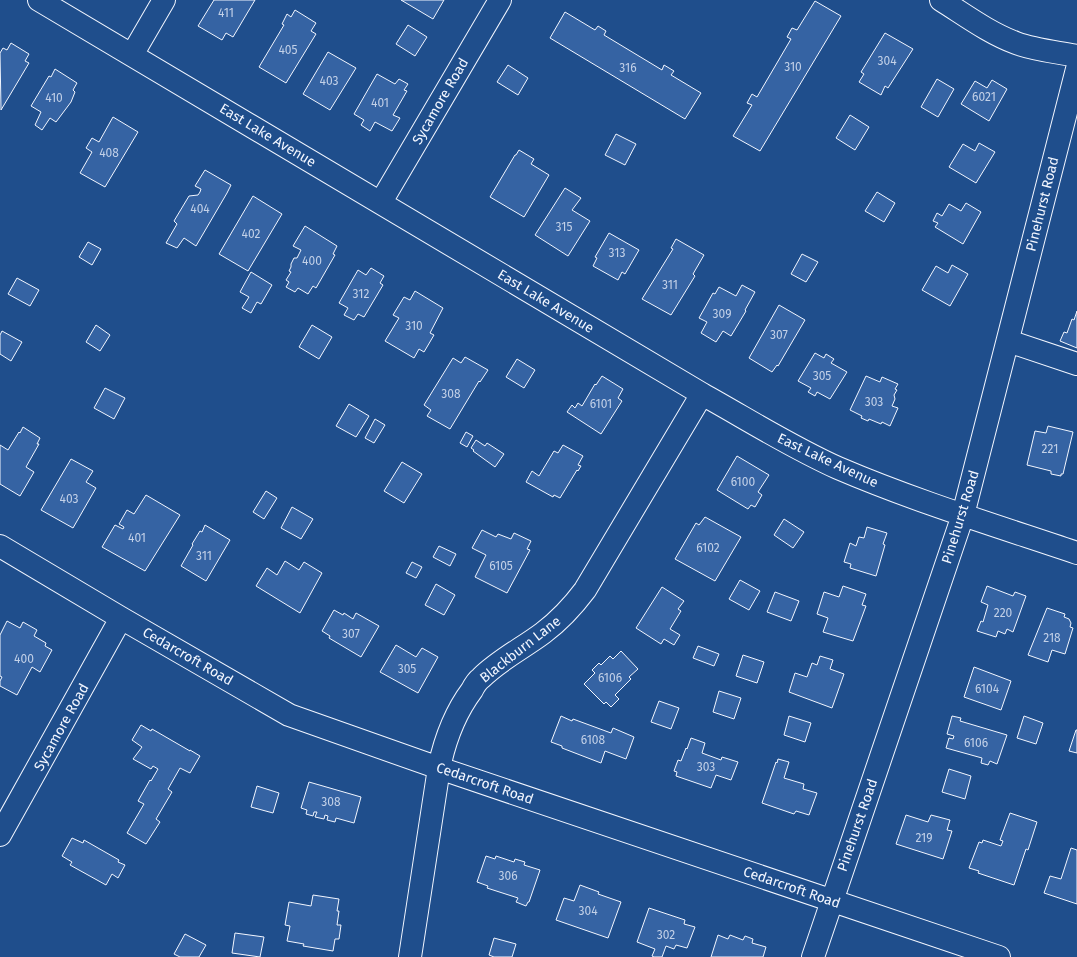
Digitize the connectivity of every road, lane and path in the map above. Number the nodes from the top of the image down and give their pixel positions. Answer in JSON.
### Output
{"nodes":[{"id":1,"x":38,"y":0,"type":"edge"},
{"id":2,"x":164,"y":0,"type":"edge"},
{"id":3,"x":500,"y":0,"type":"edge"},
{"id":4,"x":941,"y":0,"type":"edge"},
{"id":5,"x":132,"y":55,"type":"junction"},
{"id":6,"x":1077,"y":56,"type":"edge"},
{"id":7,"x":1077,"y":69,"type":"edge"},
{"id":8,"x":381,"y":202,"type":"junction"},
{"id":9,"x":1008,"y":341,"type":"junction"},
{"id":10,"x":1077,"y":364,"type":"edge"},
{"id":11,"x":702,"y":394,"type":"junction"},
{"id":12,"x":963,"y":515,"type":"junction"},
{"id":13,"x":0,"y":546,"type":"edge"},
{"id":14,"x":1077,"y":553,"type":"edge"},
{"id":15,"x":121,"y":618,"type":"junction"},
{"id":16,"x":439,"y":768,"type":"junction"},
{"id":17,"x":0,"y":835,"type":"edge"},
{"id":18,"x":832,"y":901,"type":"junction"},
{"id":19,"x":410,"y":957,"type":"edge"},
{"id":20,"x":813,"y":957,"type":"edge"},
{"id":21,"x":998,"y":957,"type":"edge"}],
"edges":[{"from":1,"to":5,"type":"street","name":"East Lake Avenue"},
{"from":2,"to":5,"type":"street"},
{"from":3,"to":8,"type":"street","name":"Sycamore Road"},
{"from":4,"to":6,"type":"street"},
{"from":5,"to":8,"type":"street","name":"East Lake Avenue"},
{"from":7,"to":9,"type":"street","name":"Pinehurst Road"},
{"from":8,"to":11,"type":"street","name":"East Lake Avenue"},
{"from":9,"to":10,"type":"street"},
{"from":9,"to":12,"type":"street","name":"Pinehurst Road"},
{"from":11,"to":12,"type":"street","name":"East Lake Avenue"},
{"from":11,"to":16,"type":"street","name":"Blackburn Lane"},
{"from":12,"to":14,"type":"street","name":"East Lake Avenue"},
{"from":12,"to":18,"type":"street","name":"Pinehurst Road"},
{"from":13,"to":15,"type":"street","name":"Cedarcroft Road"},
{"from":15,"to":16,"type":"street","name":"Cedarcroft Road"},
{"from":15,"to":17,"type":"street","name":"Sycamore Road"},
{"from":16,"to":18,"type":"street","name":"Cedarcroft Road"},
{"from":16,"to":19,"type":"street","name":"Blackburn Lane"},
{"from":18,"to":20,"type":"street","name":"Pinehurst Road"},
{"from":18,"to":21,"type":"street","name":"Cedarcroft Road"}]}
